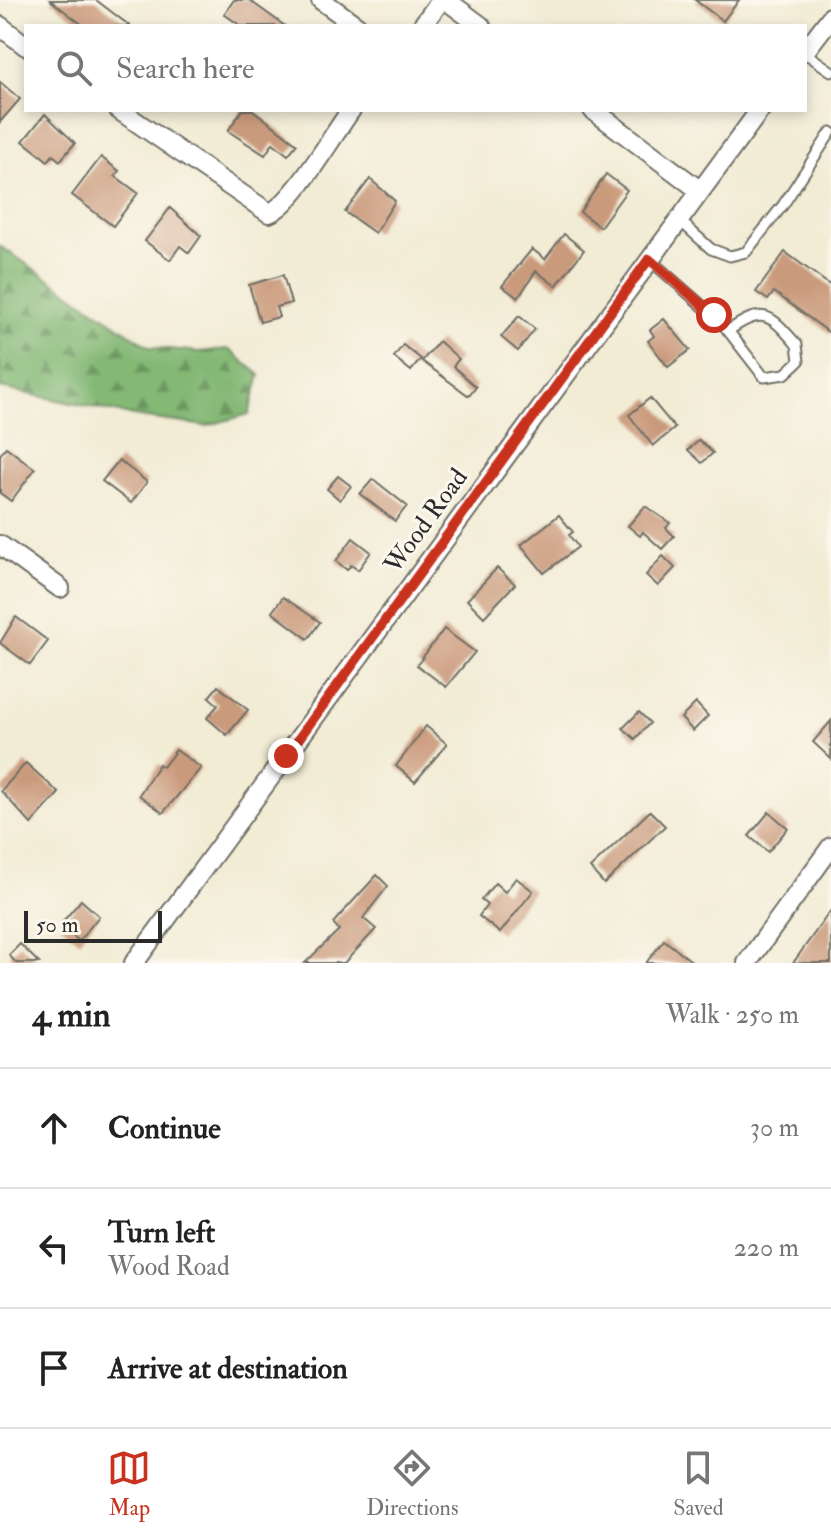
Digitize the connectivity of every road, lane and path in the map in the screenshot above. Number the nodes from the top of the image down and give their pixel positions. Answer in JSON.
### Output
{"nodes":[{"id":1,"x":321,"y":0,"type":"edge"},
{"id":2,"x":443,"y":0,"type":"edge"},
{"id":3,"x":831,"y":17,"type":"edge"},
{"id":4,"x":354,"y":24,"type":"edge"},
{"id":5,"x":424,"y":24,"type":"edge"},
{"id":6,"x":478,"y":24,"type":"edge"},
{"id":7,"x":0,"y":26,"type":"edge"},
{"id":8,"x":24,"y":44,"type":"edge"},
{"id":9,"x":807,"y":49,"type":"edge"},
{"id":10,"x":807,"y":53,"type":"edge"},
{"id":11,"x":831,"y":71,"type":"edge"},
{"id":12,"x":122,"y":112,"type":"edge"},
{"id":13,"x":350,"y":112,"type":"edge"},
{"id":14,"x":596,"y":112,"type":"edge"},
{"id":15,"x":758,"y":112,"type":"edge"},
{"id":16,"x":831,"y":132,"type":"edge"},
{"id":17,"x":699,"y":190,"type":"junction"},
{"id":18,"x":678,"y":219,"type":"junction"},
{"id":19,"x":649,"y":259,"type":"junction"},
{"id":20,"x":728,"y":331,"type":"junction"},
{"id":21,"x":0,"y":545,"type":"edge"},
{"id":22,"x":60,"y":588,"type":"dead end"},
{"id":23,"x":831,"y":847,"type":"edge"},
{"id":24,"x":134,"y":963,"type":"edge"},
{"id":25,"x":747,"y":963,"type":"edge"}],
"edges":[{"from":1,"to":4,"type":"street"},
{"from":2,"to":5,"type":"street"},
{"from":2,"to":6,"type":"street"},
{"from":3,"to":9,"type":"street"},
{"from":7,"to":8,"type":"street"},
{"from":10,"to":11,"type":"lane"},
{"from":12,"to":13,"type":"street"},
{"from":14,"to":17,"type":"street"},
{"from":15,"to":17,"type":"street","name":"Wood Road"},
{"from":16,"to":18,"type":"lane"},
{"from":17,"to":18,"type":"street","name":"Wood Road"},
{"from":18,"to":19,"type":"street","name":"Wood Road"},
{"from":19,"to":20,"type":"lane"},
{"from":19,"to":24,"type":"street","name":"Wood Road"},
{"from":20,"to":20,"type":"lane"},
{"from":21,"to":22,"type":"street"},
{"from":23,"to":25,"type":"street"}]}
